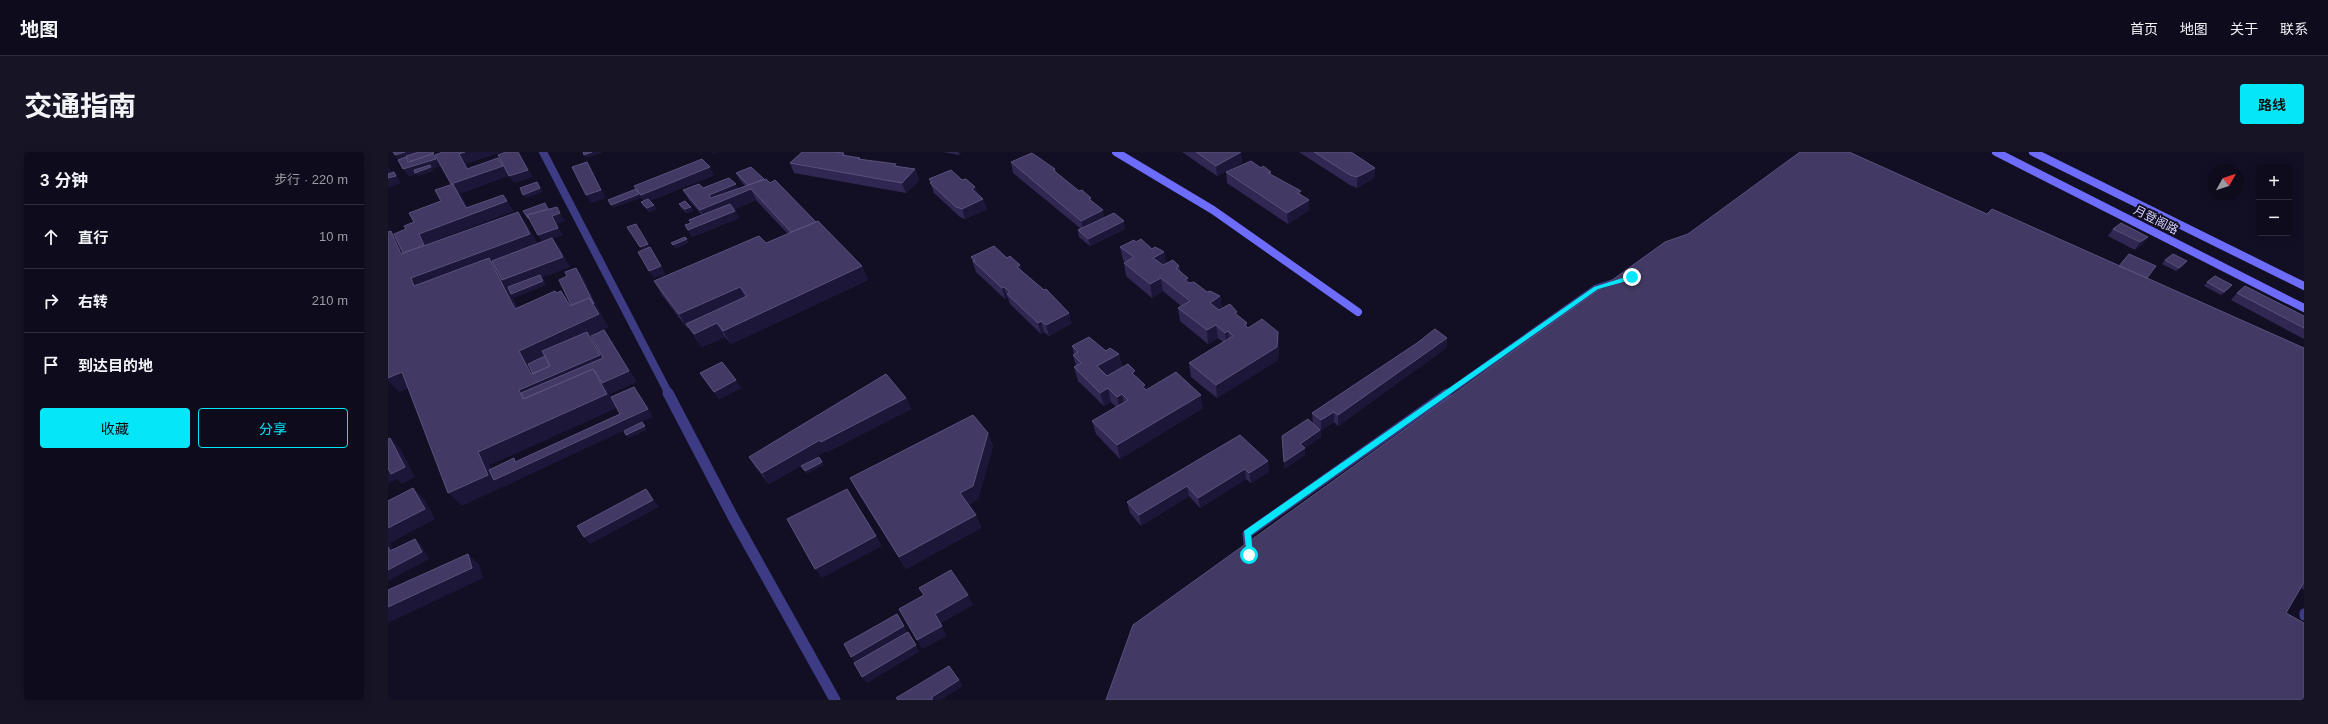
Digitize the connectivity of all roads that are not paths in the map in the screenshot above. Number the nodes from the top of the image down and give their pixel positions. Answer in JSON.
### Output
{"nodes":[{"id":1,"x":543,"y":152,"type":"edge"},
{"id":2,"x":1116,"y":152,"type":"edge"},
{"id":3,"x":1996,"y":152,"type":"edge"},
{"id":4,"x":2033,"y":152,"type":"edge"},
{"id":5,"x":1625,"y":279,"type":"edge"},
{"id":6,"x":2304,"y":286,"type":"edge"},
{"id":7,"x":2304,"y":308,"type":"edge"},
{"id":8,"x":1358,"y":312,"type":"dead end"},
{"id":9,"x":1249,"y":555,"type":"edge"},
{"id":10,"x":835,"y":700,"type":"edge"}],
"edges":[{"from":1,"to":10,"type":"street"},
{"from":2,"to":8,"type":"main road"},
{"from":3,"to":7,"type":"main road","name":"月登阁路"},
{"from":4,"to":6,"type":"main road","name":"月登阁路"},
{"from":5,"to":9,"type":"lane"}]}
